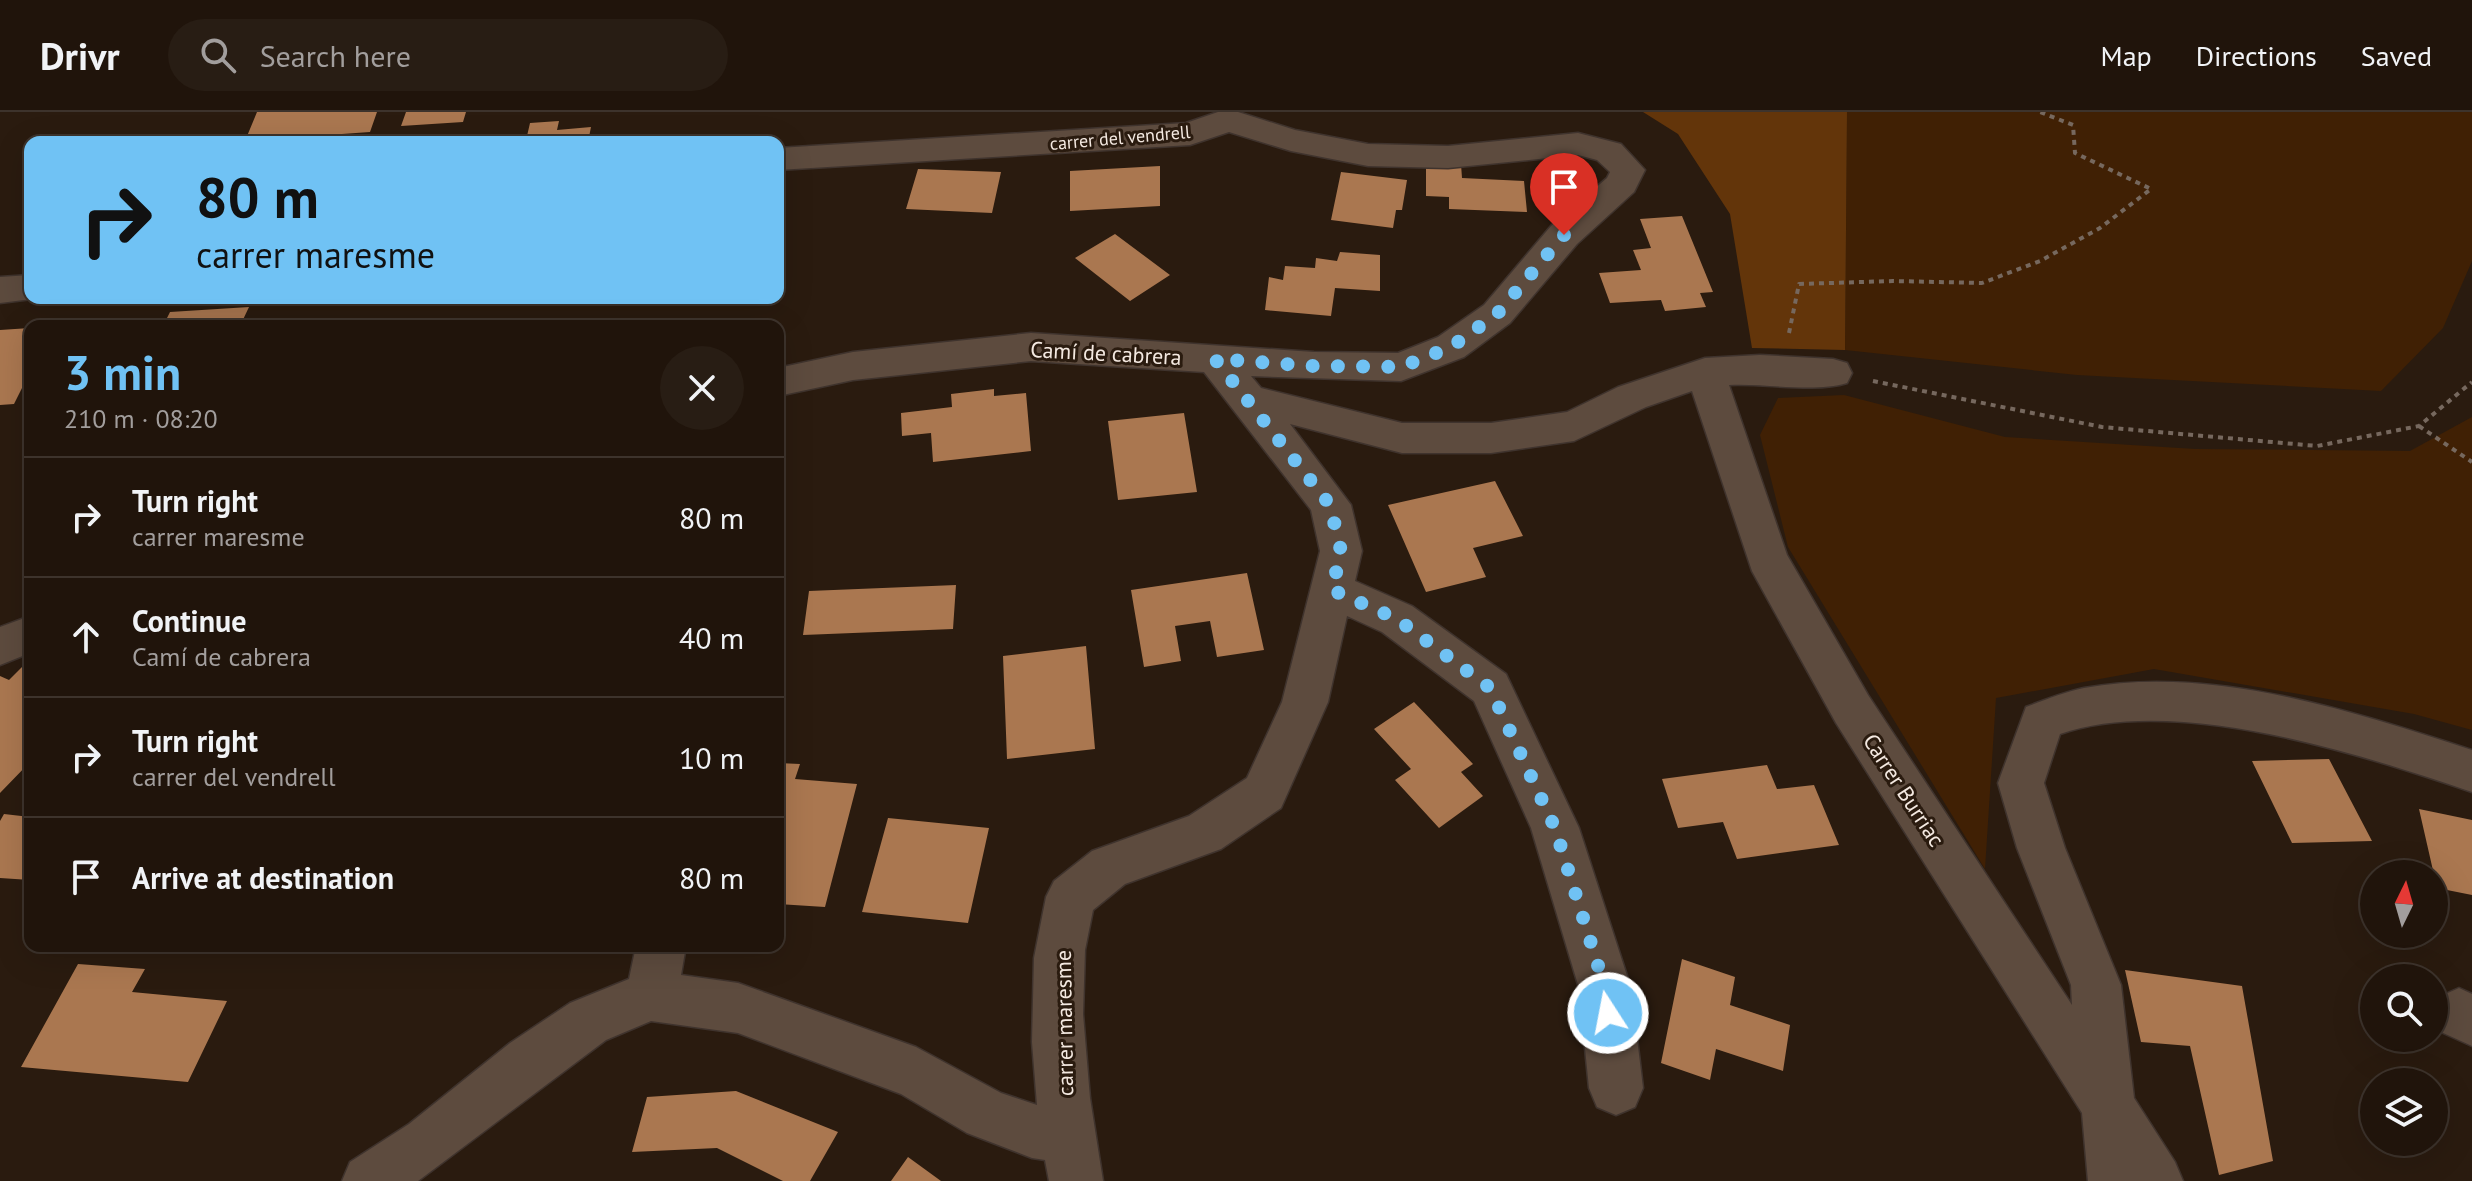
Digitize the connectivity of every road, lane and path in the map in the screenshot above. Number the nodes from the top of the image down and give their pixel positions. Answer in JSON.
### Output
{"nodes":[{"id":1,"x":2040,"y":112,"type":"edge"},
{"id":2,"x":1218,"y":116,"type":"edge"},
{"id":3,"x":784,"y":159,"type":"edge"},
{"id":4,"x":24,"y":288,"type":"edge"},
{"id":5,"x":0,"y":290,"type":"edge"},
{"id":6,"x":1215,"y":359,"type":"junction"},
{"id":7,"x":1782,"y":370,"type":"junction"},
{"id":8,"x":1705,"y":372,"type":"junction"},
{"id":9,"x":1833,"y":373,"type":"joint"},
{"id":10,"x":784,"y":381,"type":"edge"},
{"id":11,"x":2472,"y":382,"type":"edge"},
{"id":12,"x":1248,"y":399,"type":"junction"},
{"id":13,"x":2419,"y":426,"type":"junction"},
{"id":14,"x":2472,"y":462,"type":"edge"},
{"id":15,"x":1332,"y":590,"type":"junction"},
{"id":16,"x":24,"y":636,"type":"edge"},
{"id":17,"x":0,"y":646,"type":"edge"},
{"id":18,"x":2472,"y":771,"type":"edge"},
{"id":19,"x":660,"y":952,"type":"edge"},
{"id":20,"x":651,"y":996,"type":"junction"},
{"id":21,"x":1616,"y":1088,"type":"dead end"},
{"id":22,"x":2105,"y":1101,"type":"junction"},
{"id":23,"x":1072,"y":1158,"type":"edge"},
{"id":24,"x":369,"y":1181,"type":"edge"},
{"id":25,"x":2115,"y":1181,"type":"edge"},
{"id":26,"x":2156,"y":1181,"type":"edge"}],
"edges":[{"from":1,"to":7,"type":"path"},
{"from":2,"to":3,"type":"street","name":"carrer del vendrell"},
{"from":2,"to":6,"type":"street","name":"carrer del vendrell"},
{"from":4,"to":5,"type":"street"},
{"from":6,"to":10,"type":"street","name":"Camí de cabrera"},
{"from":6,"to":12,"type":"street"},
{"from":7,"to":8,"type":"street"},
{"from":7,"to":9,"type":"street"},
{"from":8,"to":12,"type":"street"},
{"from":8,"to":22,"type":"street","name":"Carrer Burriac"},
{"from":9,"to":13,"type":"path"},
{"from":11,"to":13,"type":"path"},
{"from":12,"to":15,"type":"street","name":"carrer maresme"},
{"from":13,"to":14,"type":"path"},
{"from":15,"to":21,"type":"street"},
{"from":15,"to":23,"type":"street","name":"carrer maresme"},
{"from":16,"to":17,"type":"street"},
{"from":18,"to":22,"type":"street"},
{"from":19,"to":20,"type":"street"},
{"from":20,"to":23,"type":"street"},
{"from":20,"to":24,"type":"street"},
{"from":22,"to":25,"type":"street"},
{"from":22,"to":26,"type":"street","name":"Carrer Burriac"}]}
